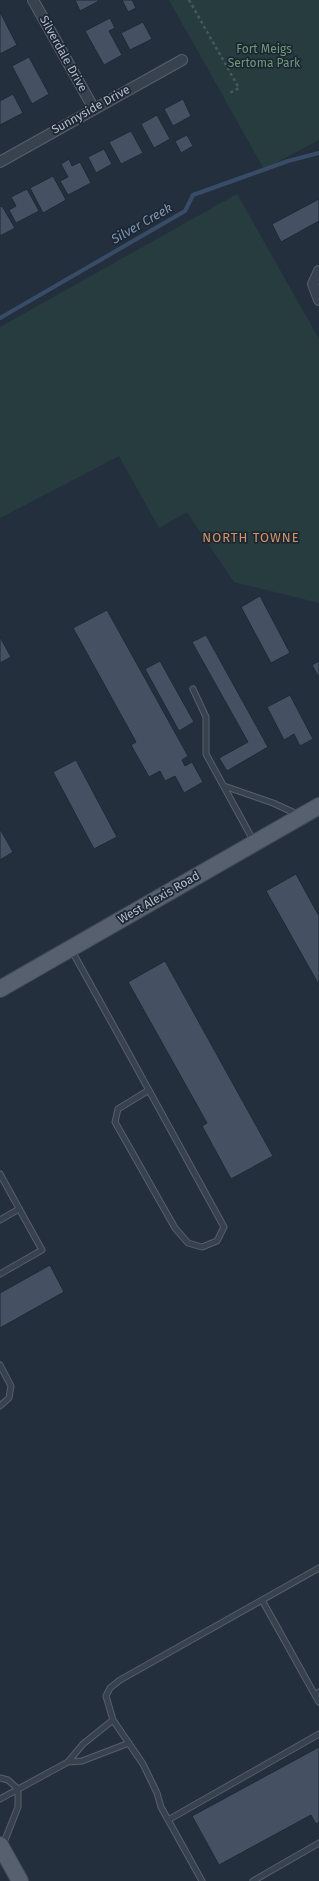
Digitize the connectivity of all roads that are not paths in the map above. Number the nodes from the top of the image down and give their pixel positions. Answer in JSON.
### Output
{"nodes":[{"id":1,"x":32,"y":0,"type":"edge"},
{"id":2,"x":182,"y":60,"type":"dead end"},
{"id":3,"x":94,"y":109,"type":"junction"},
{"id":4,"x":0,"y":162,"type":"edge"},
{"id":5,"x":319,"y":271,"type":"edge"},
{"id":6,"x":319,"y":300,"type":"edge"},
{"id":7,"x":193,"y":689,"type":"dead end"},
{"id":8,"x":224,"y":786,"type":"junction"},
{"id":9,"x":319,"y":806,"type":"edge"},
{"id":10,"x":302,"y":816,"type":"junction"},
{"id":11,"x":255,"y":843,"type":"junction"},
{"id":12,"x":71,"y":948,"type":"junction"},
{"id":13,"x":0,"y":989,"type":"edge"},
{"id":14,"x":149,"y":1090,"type":"junction"},
{"id":15,"x":0,"y":1174,"type":"edge"},
{"id":16,"x":19,"y":1209,"type":"junction"},
{"id":17,"x":0,"y":1220,"type":"edge"},
{"id":18,"x":0,"y":1274,"type":"edge"},
{"id":19,"x":0,"y":1365,"type":"edge"},
{"id":20,"x":0,"y":1406,"type":"edge"},
{"id":21,"x":319,"y":1568,"type":"edge"},
{"id":22,"x":262,"y":1600,"type":"junction"},
{"id":23,"x":317,"y":1694,"type":"edge"},
{"id":24,"x":319,"y":1702,"type":"edge"},
{"id":25,"x":113,"y":1720,"type":"junction"},
{"id":26,"x":319,"y":1734,"type":"edge"},
{"id":27,"x":129,"y":1743,"type":"junction"},
{"id":28,"x":68,"y":1762,"type":"junction"},
{"id":29,"x":0,"y":1778,"type":"edge"},
{"id":30,"x":18,"y":1789,"type":"junction"},
{"id":31,"x":0,"y":1799,"type":"edge"},
{"id":32,"x":168,"y":1820,"type":"junction"},
{"id":33,"x":319,"y":1843,"type":"edge"},
{"id":34,"x":1,"y":1846,"type":"edge"},
{"id":35,"x":20,"y":1881,"type":"edge"},
{"id":36,"x":202,"y":1881,"type":"edge"},
{"id":37,"x":252,"y":1881,"type":"edge"}],
"edges":[{"from":1,"to":3,"type":"street","name":"Silverdale Drive"},
{"from":2,"to":3,"type":"street","name":"Sunnyside Drive"},
{"from":3,"to":4,"type":"street","name":"Sunnyside Drive"},
{"from":5,"to":6,"type":"street"},
{"from":7,"to":8,"type":"lane"},
{"from":8,"to":10,"type":"lane"},
{"from":8,"to":11,"type":"lane"},
{"from":9,"to":10,"type":"main road","name":"West Alexis Road"},
{"from":10,"to":11,"type":"main road","name":"West Alexis Road"},
{"from":11,"to":12,"type":"main road","name":"West Alexis Road"},
{"from":12,"to":13,"type":"main road","name":"West Alexis Road"},
{"from":12,"to":14,"type":"lane"},
{"from":14,"to":14,"type":"lane"},
{"from":15,"to":16,"type":"lane"},
{"from":16,"to":17,"type":"lane"},
{"from":16,"to":18,"type":"lane"},
{"from":19,"to":20,"type":"lane"},
{"from":21,"to":22,"type":"lane"},
{"from":22,"to":23,"type":"lane"},
{"from":22,"to":25,"type":"lane"},
{"from":23,"to":24,"type":"lane"},
{"from":25,"to":27,"type":"lane"},
{"from":25,"to":28,"type":"lane"},
{"from":26,"to":32,"type":"lane"},
{"from":27,"to":28,"type":"lane"},
{"from":27,"to":32,"type":"lane"},
{"from":28,"to":30,"type":"lane"},
{"from":29,"to":30,"type":"lane"},
{"from":30,"to":31,"type":"lane"},
{"from":30,"to":34,"type":"lane"},
{"from":32,"to":36,"type":"lane"},
{"from":33,"to":37,"type":"lane"},
{"from":34,"to":35,"type":"main road"}]}
